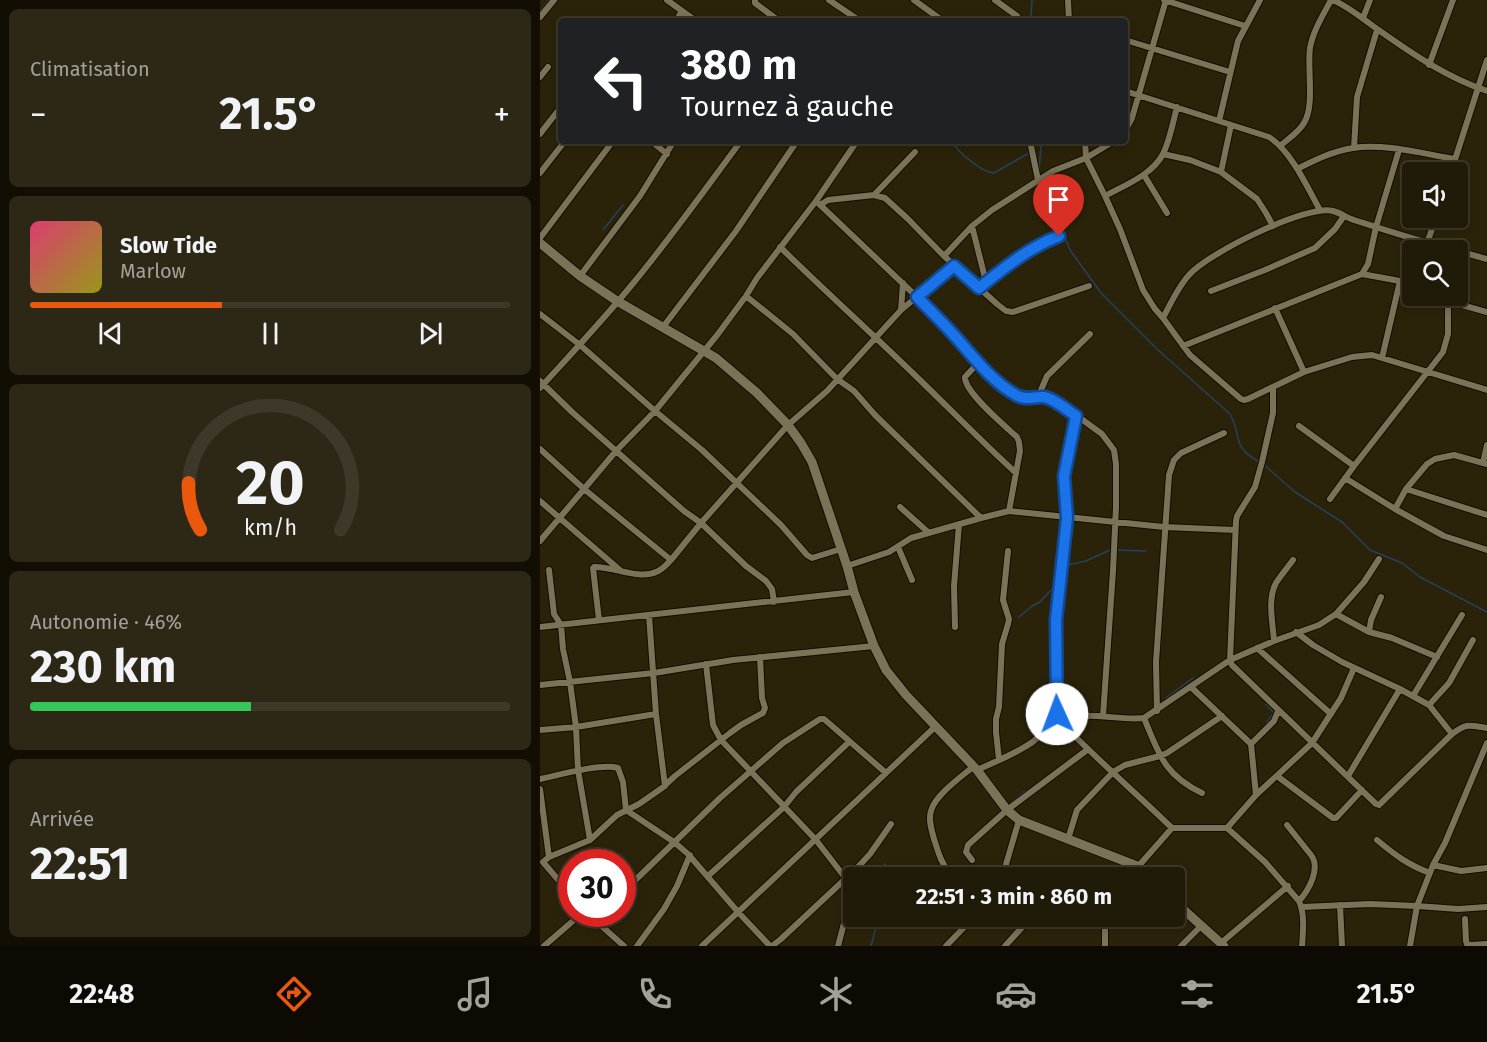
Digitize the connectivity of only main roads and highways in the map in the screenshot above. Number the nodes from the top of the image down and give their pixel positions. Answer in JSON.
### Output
{"nodes":[{"id":1,"x":540,"y":243,"type":"edge"},
{"id":2,"x":1138,"y":867,"type":"edge"},
{"id":3,"x":1185,"y":911,"type":"edge"},
{"id":4,"x":1222,"y":945,"type":"edge"}],
"edges":[{"from":1,"to":2,"type":"main road"},
{"from":3,"to":4,"type":"main road"}]}
